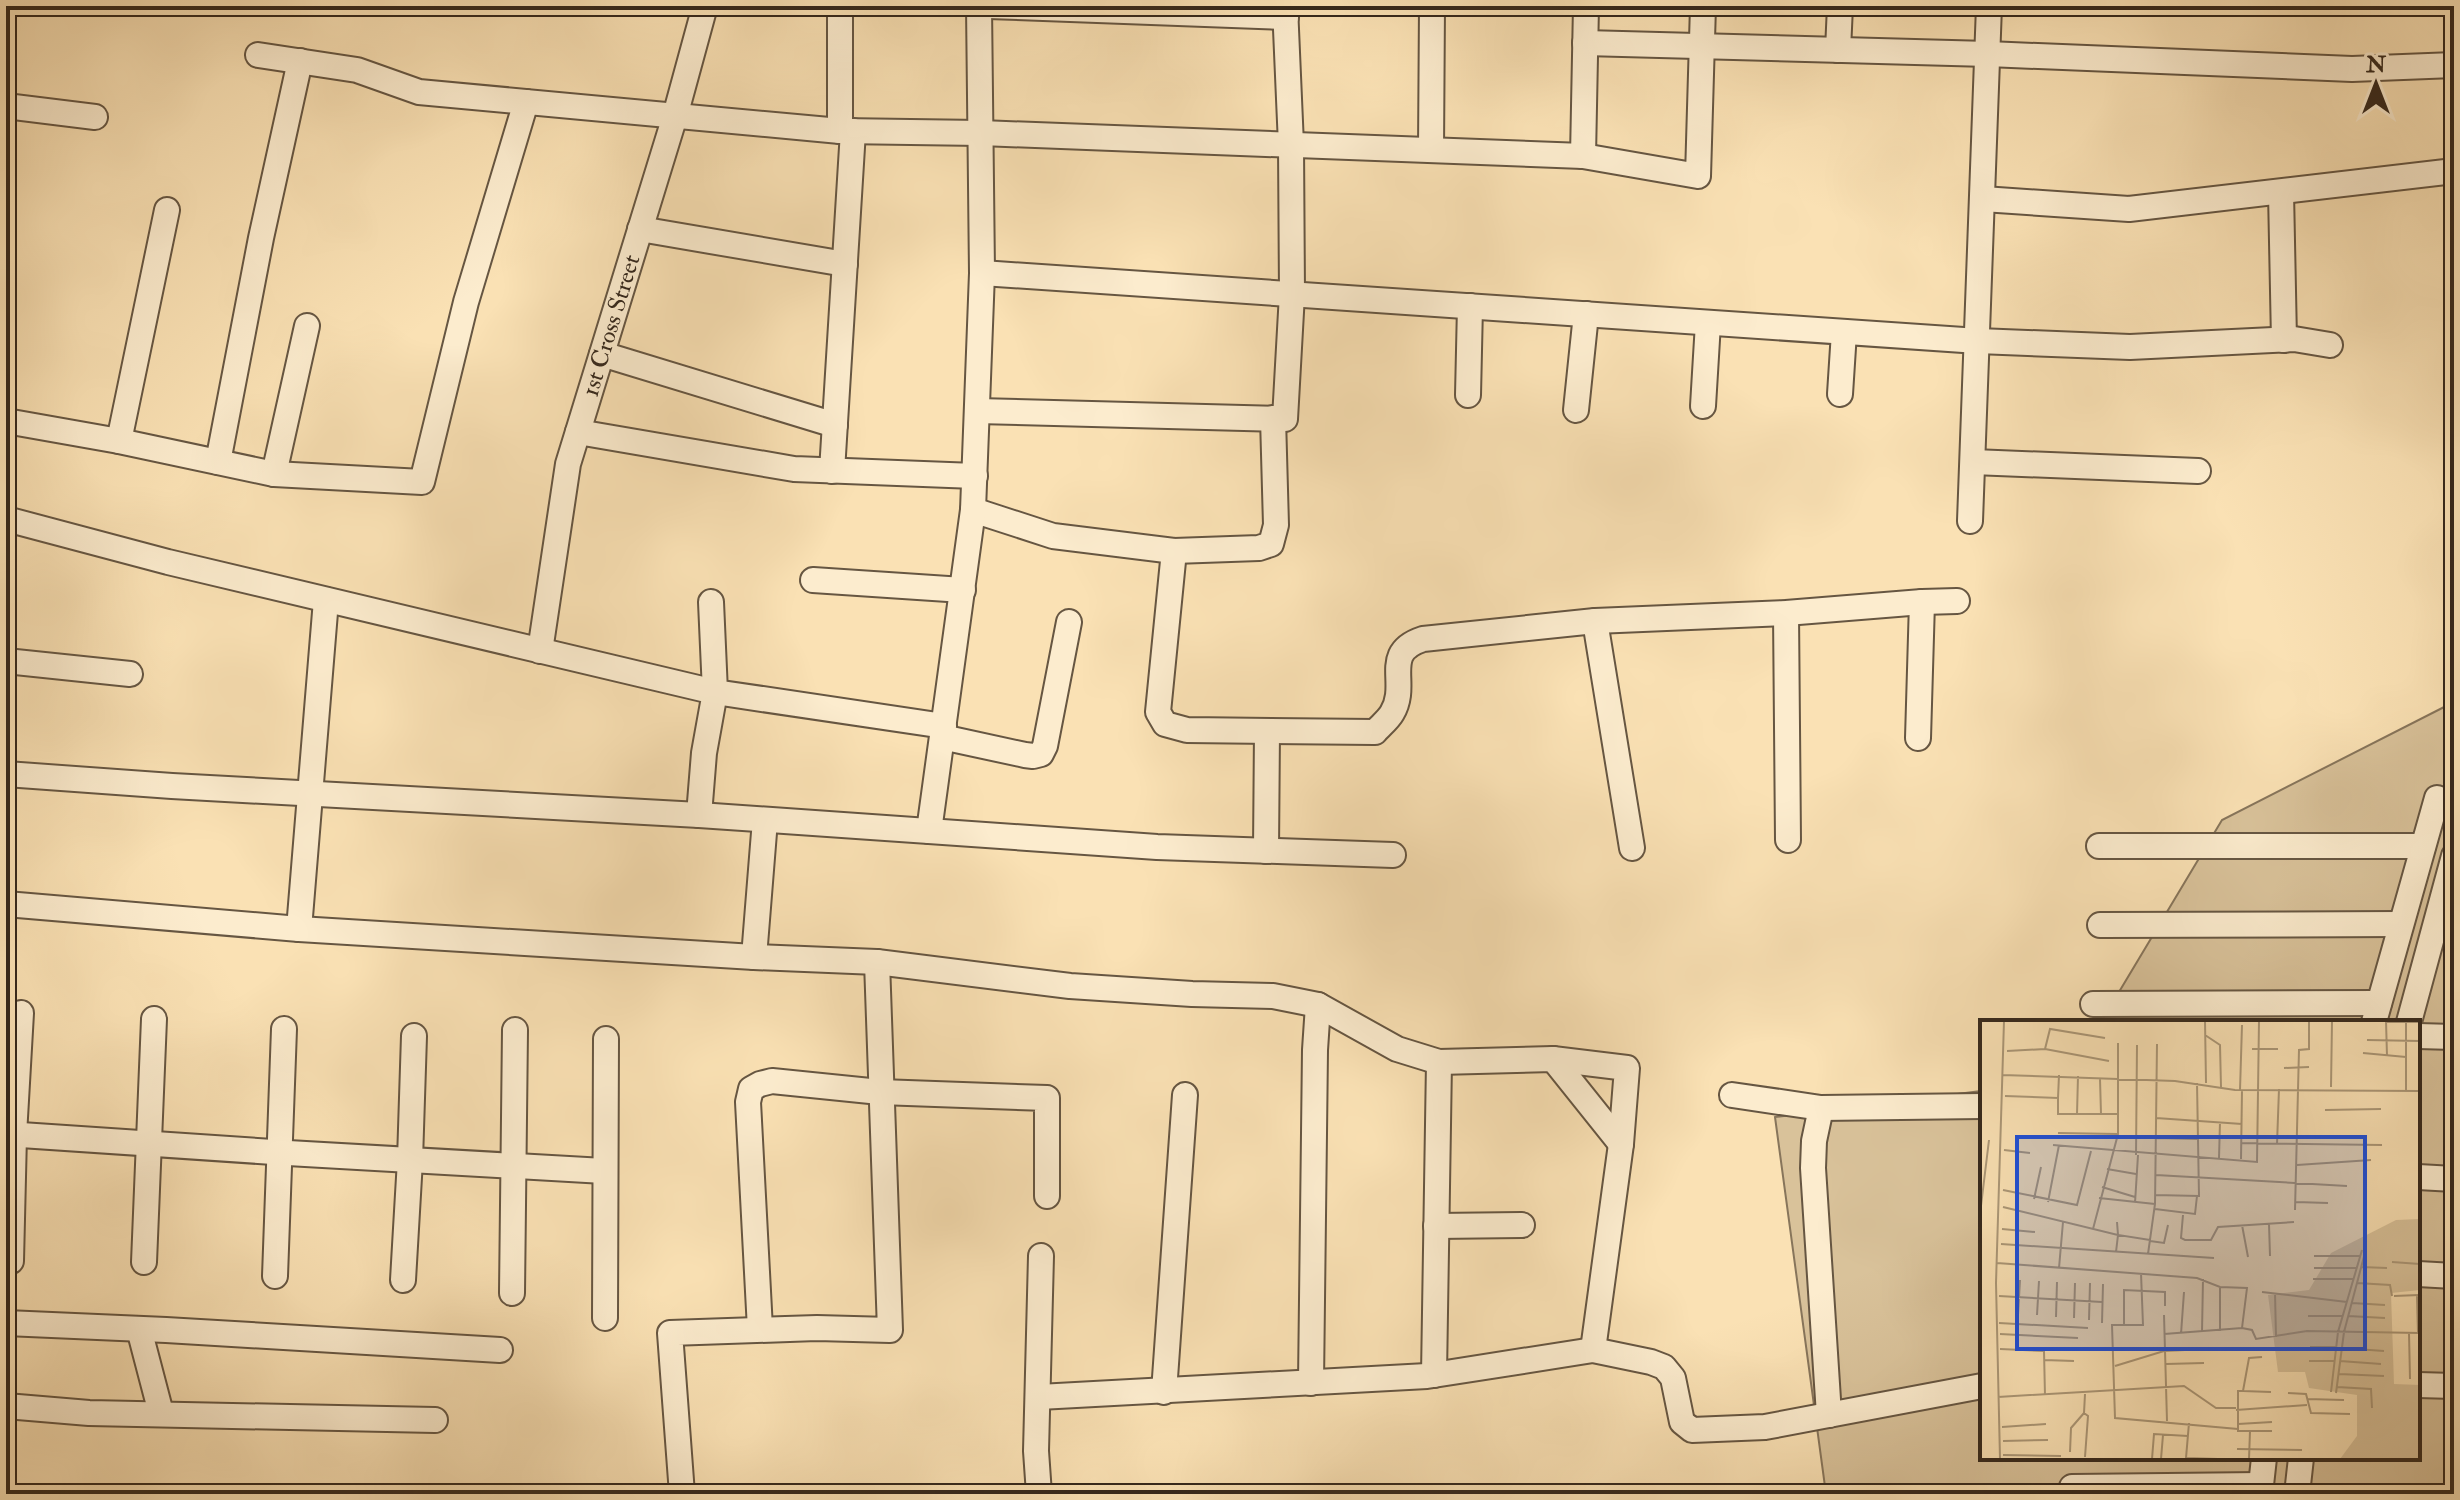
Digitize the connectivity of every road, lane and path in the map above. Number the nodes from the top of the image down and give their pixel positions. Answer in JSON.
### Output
{"nodes":[{"id":1,"x":705,"y":6,"type":"edge"},
{"id":2,"x":840,"y":6,"type":"edge"},
{"id":3,"x":979,"y":6,"type":"edge"},
{"id":4,"x":988,"y":6,"type":"edge"},
{"id":5,"x":1432,"y":6,"type":"edge"},
{"id":6,"x":1586,"y":6,"type":"edge"},
{"id":7,"x":1703,"y":6,"type":"edge"},
{"id":8,"x":1840,"y":6,"type":"edge"},
{"id":9,"x":1989,"y":6,"type":"edge"},
{"id":10,"x":1285,"y":12,"type":"edge"},
{"id":11,"x":1585,"y":43,"type":"junction"},
{"id":12,"x":1702,"y":47,"type":"junction"},
{"id":13,"x":1838,"y":50,"type":"junction"},
{"id":14,"x":1988,"y":54,"type":"junction"},
{"id":15,"x":258,"y":55,"type":"dead end"},
{"id":16,"x":300,"y":61,"type":"junction"},
{"id":17,"x":2454,"y":65,"type":"edge"},
{"id":18,"x":526,"y":102,"type":"junction"},
{"id":19,"x":6,"y":106,"type":"edge"},
{"id":20,"x":675,"y":116,"type":"junction"},
{"id":21,"x":95,"y":117,"type":"dead end"},
{"id":22,"x":846,"y":131,"type":"junction"},
{"id":23,"x":981,"y":133,"type":"junction"},
{"id":24,"x":1291,"y":145,"type":"junction"},
{"id":25,"x":1431,"y":150,"type":"junction"},
{"id":26,"x":1583,"y":156,"type":"junction"},
{"id":27,"x":2454,"y":171,"type":"edge"},
{"id":28,"x":2281,"y":192,"type":"junction"},
{"id":29,"x":1983,"y":199,"type":"junction"},
{"id":30,"x":167,"y":210,"type":"dead end"},
{"id":31,"x":640,"y":229,"type":"junction"},
{"id":32,"x":845,"y":264,"type":"junction"},
{"id":33,"x":982,"y":273,"type":"junction"},
{"id":34,"x":1292,"y":294,"type":"junction"},
{"id":35,"x":1470,"y":306,"type":"junction"},
{"id":36,"x":1586,"y":314,"type":"junction"},
{"id":37,"x":1708,"y":323,"type":"junction"},
{"id":38,"x":307,"y":326,"type":"dead end"},
{"id":39,"x":1844,"y":332,"type":"junction"},
{"id":40,"x":2284,"y":340,"type":"junction"},
{"id":41,"x":1978,"y":341,"type":"junction"},
{"id":42,"x":2330,"y":345,"type":"dead end"},
{"id":43,"x":602,"y":354,"type":"junction"},
{"id":44,"x":1840,"y":394,"type":"dead end"},
{"id":45,"x":1468,"y":395,"type":"dead end"},
{"id":46,"x":1703,"y":406,"type":"dead end"},
{"id":47,"x":1576,"y":410,"type":"dead end"},
{"id":48,"x":977,"y":411,"type":"junction"},
{"id":49,"x":1273,"y":418,"type":"junction"},
{"id":50,"x":6,"y":421,"type":"edge"},
{"id":51,"x":835,"y":425,"type":"junction"},
{"id":52,"x":578,"y":432,"type":"junction"},
{"id":53,"x":119,"y":441,"type":"junction"},
{"id":54,"x":218,"y":462,"type":"junction"},
{"id":55,"x":1973,"y":462,"type":"junction"},
{"id":56,"x":832,"y":471,"type":"junction"},
{"id":57,"x":2198,"y":471,"type":"dead end"},
{"id":58,"x":274,"y":474,"type":"junction"},
{"id":59,"x":975,"y":476,"type":"junction"},
{"id":60,"x":973,"y":510,"type":"junction"},
{"id":61,"x":6,"y":519,"type":"edge"},
{"id":62,"x":1970,"y":521,"type":"dead end"},
{"id":63,"x":1174,"y":551,"type":"junction"},
{"id":64,"x":813,"y":580,"type":"dead end"},
{"id":65,"x":963,"y":590,"type":"junction"},
{"id":66,"x":326,"y":600,"type":"junction"},
{"id":67,"x":1957,"y":601,"type":"dead end"},
{"id":68,"x":711,"y":602,"type":"dead end"},
{"id":69,"x":1922,"y":602,"type":"junction"},
{"id":70,"x":1786,"y":613,"type":"junction"},
{"id":71,"x":1595,"y":621,"type":"junction"},
{"id":72,"x":1069,"y":622,"type":"dead end"},
{"id":73,"x":540,"y":651,"type":"junction"},
{"id":74,"x":6,"y":661,"type":"edge"},
{"id":75,"x":130,"y":674,"type":"dead end"},
{"id":76,"x":715,"y":692,"type":"junction"},
{"id":77,"x":1267,"y":731,"type":"junction"},
{"id":78,"x":943,"y":732,"type":"junction"},
{"id":79,"x":1918,"y":738,"type":"dead end"},
{"id":80,"x":6,"y":774,"type":"edge"},
{"id":81,"x":310,"y":794,"type":"junction"},
{"id":82,"x":2437,"y":798,"type":"dead end"},
{"id":83,"x":699,"y":815,"type":"junction"},
{"id":84,"x":765,"y":820,"type":"junction"},
{"id":85,"x":929,"y":831,"type":"junction"},
{"id":86,"x":1788,"y":840,"type":"dead end"},
{"id":87,"x":2099,"y":846,"type":"dead end"},
{"id":88,"x":2423,"y":846,"type":"junction"},
{"id":89,"x":1632,"y":848,"type":"dead end"},
{"id":90,"x":1266,"y":851,"type":"junction"},
{"id":91,"x":1393,"y":855,"type":"dead end"},
{"id":92,"x":2454,"y":856,"type":"edge"},
{"id":93,"x":6,"y":904,"type":"edge"},
{"id":94,"x":2445,"y":921,"type":"edge"},
{"id":95,"x":2401,"y":924,"type":"junction"},
{"id":96,"x":2100,"y":925,"type":"dead end"},
{"id":97,"x":299,"y":929,"type":"junction"},
{"id":98,"x":754,"y":957,"type":"junction"},
{"id":99,"x":877,"y":962,"type":"junction"},
{"id":100,"x":2093,"y":1004,"type":"dead end"},
{"id":101,"x":1318,"y":1005,"type":"junction"},
{"id":102,"x":21,"y":1013,"type":"dead end"},
{"id":103,"x":2376,"y":1013,"type":"edge"},
{"id":104,"x":154,"y":1019,"type":"dead end"},
{"id":105,"x":2410,"y":1020,"type":"edge"},
{"id":106,"x":284,"y":1029,"type":"dead end"},
{"id":107,"x":515,"y":1030,"type":"dead end"},
{"id":108,"x":414,"y":1036,"type":"dead end"},
{"id":109,"x":2420,"y":1036,"type":"edge"},
{"id":110,"x":2454,"y":1037,"type":"edge"},
{"id":111,"x":606,"y":1039,"type":"dead end"},
{"id":112,"x":1553,"y":1059,"type":"junction"},
{"id":113,"x":1439,"y":1062,"type":"junction"},
{"id":114,"x":880,"y":1092,"type":"junction"},
{"id":115,"x":1185,"y":1095,"type":"dead end"},
{"id":116,"x":1732,"y":1095,"type":"dead end"},
{"id":117,"x":1980,"y":1106,"type":"edge"},
{"id":118,"x":1821,"y":1108,"type":"junction"},
{"id":119,"x":10,"y":1134,"type":"edge"},
{"id":120,"x":148,"y":1144,"type":"junction"},
{"id":121,"x":1621,"y":1144,"type":"junction"},
{"id":122,"x":278,"y":1153,"type":"junction"},
{"id":123,"x":410,"y":1160,"type":"junction"},
{"id":124,"x":513,"y":1165,"type":"junction"},
{"id":125,"x":604,"y":1171,"type":"junction"},
{"id":126,"x":2420,"y":1177,"type":"edge"},
{"id":127,"x":2454,"y":1179,"type":"edge"},
{"id":128,"x":1047,"y":1196,"type":"dead end"},
{"id":129,"x":1522,"y":1225,"type":"dead end"},
{"id":130,"x":1436,"y":1226,"type":"junction"},
{"id":131,"x":1041,"y":1256,"type":"dead end"},
{"id":132,"x":11,"y":1261,"type":"dead end"},
{"id":133,"x":144,"y":1262,"type":"dead end"},
{"id":134,"x":2420,"y":1274,"type":"edge"},
{"id":135,"x":275,"y":1276,"type":"dead end"},
{"id":136,"x":2454,"y":1276,"type":"edge"},
{"id":137,"x":403,"y":1280,"type":"dead end"},
{"id":138,"x":512,"y":1293,"type":"dead end"},
{"id":139,"x":605,"y":1318,"type":"dead end"},
{"id":140,"x":6,"y":1323,"type":"edge"},
{"id":141,"x":139,"y":1329,"type":"junction"},
{"id":142,"x":760,"y":1329,"type":"junction"},
{"id":143,"x":500,"y":1350,"type":"dead end"},
{"id":144,"x":1593,"y":1350,"type":"junction"},
{"id":145,"x":1434,"y":1375,"type":"junction"},
{"id":146,"x":1311,"y":1383,"type":"junction"},
{"id":147,"x":2420,"y":1385,"type":"edge"},
{"id":148,"x":1980,"y":1386,"type":"edge"},
{"id":149,"x":2454,"y":1386,"type":"edge"},
{"id":150,"x":1164,"y":1392,"type":"junction"},
{"id":151,"x":1039,"y":1397,"type":"junction"},
{"id":152,"x":6,"y":1406,"type":"edge"},
{"id":153,"x":161,"y":1413,"type":"junction"},
{"id":154,"x":1829,"y":1415,"type":"junction"},
{"id":155,"x":435,"y":1420,"type":"dead end"},
{"id":156,"x":2264,"y":1460,"type":"edge"},
{"id":157,"x":2301,"y":1460,"type":"edge"},
{"id":158,"x":2072,"y":1487,"type":"dead end"},
{"id":159,"x":2260,"y":1489,"type":"edge"},
{"id":160,"x":682,"y":1494,"type":"edge"},
{"id":161,"x":1039,"y":1494,"type":"edge"},
{"id":162,"x":2297,"y":1494,"type":"edge"}],
"edges":[{"from":1,"to":20,"type":"street","name":"1st Cross Street"},
{"from":2,"to":22,"type":"street"},
{"from":3,"to":23,"type":"street"},
{"from":4,"to":10,"type":"street"},
{"from":5,"to":25,"type":"street"},
{"from":6,"to":11,"type":"street"},
{"from":7,"to":12,"type":"street"},
{"from":8,"to":13,"type":"street"},
{"from":9,"to":14,"type":"street"},
{"from":10,"to":24,"type":"street"},
{"from":11,"to":12,"type":"street"},
{"from":11,"to":26,"type":"street"},
{"from":12,"to":13,"type":"street"},
{"from":12,"to":26,"type":"street"},
{"from":13,"to":14,"type":"street"},
{"from":14,"to":17,"type":"street"},
{"from":14,"to":29,"type":"street"},
{"from":15,"to":16,"type":"street"},
{"from":16,"to":18,"type":"street"},
{"from":16,"to":54,"type":"street"},
{"from":18,"to":20,"type":"street"},
{"from":18,"to":58,"type":"street"},
{"from":19,"to":21,"type":"street"},
{"from":20,"to":22,"type":"street"},
{"from":20,"to":31,"type":"street","name":"1st Cross Street"},
{"from":22,"to":23,"type":"street"},
{"from":22,"to":32,"type":"street"},
{"from":23,"to":24,"type":"street"},
{"from":23,"to":33,"type":"street"},
{"from":24,"to":25,"type":"street"},
{"from":24,"to":34,"type":"street"},
{"from":25,"to":26,"type":"street"},
{"from":27,"to":28,"type":"street"},
{"from":28,"to":29,"type":"street"},
{"from":28,"to":40,"type":"street"},
{"from":29,"to":41,"type":"street"},
{"from":30,"to":53,"type":"street"},
{"from":31,"to":32,"type":"street"},
{"from":31,"to":43,"type":"street","name":"1st Cross Street"},
{"from":32,"to":51,"type":"street"},
{"from":33,"to":34,"type":"street"},
{"from":33,"to":48,"type":"street"},
{"from":34,"to":35,"type":"street"},
{"from":34,"to":49,"type":"street"},
{"from":35,"to":36,"type":"street"},
{"from":35,"to":45,"type":"street"},
{"from":36,"to":37,"type":"street"},
{"from":36,"to":47,"type":"street"},
{"from":37,"to":39,"type":"street"},
{"from":37,"to":46,"type":"street"},
{"from":38,"to":58,"type":"street"},
{"from":39,"to":41,"type":"street"},
{"from":39,"to":44,"type":"street"},
{"from":40,"to":41,"type":"street"},
{"from":40,"to":42,"type":"street"},
{"from":41,"to":55,"type":"street"},
{"from":43,"to":51,"type":"street"},
{"from":43,"to":52,"type":"street","name":"1st Cross Street"},
{"from":48,"to":49,"type":"street"},
{"from":48,"to":59,"type":"street"},
{"from":49,"to":63,"type":"street"},
{"from":50,"to":53,"type":"street"},
{"from":51,"to":56,"type":"street"},
{"from":52,"to":56,"type":"street"},
{"from":52,"to":73,"type":"street","name":"1st Cross Street"},
{"from":53,"to":54,"type":"street"},
{"from":54,"to":58,"type":"street"},
{"from":55,"to":57,"type":"street"},
{"from":55,"to":62,"type":"street"},
{"from":56,"to":59,"type":"street"},
{"from":59,"to":60,"type":"street"},
{"from":60,"to":63,"type":"street"},
{"from":60,"to":65,"type":"street"},
{"from":61,"to":66,"type":"street"},
{"from":63,"to":77,"type":"street"},
{"from":64,"to":65,"type":"street"},
{"from":65,"to":78,"type":"street"},
{"from":66,"to":73,"type":"street"},
{"from":66,"to":81,"type":"street"},
{"from":67,"to":69,"type":"street"},
{"from":68,"to":76,"type":"street"},
{"from":69,"to":70,"type":"street"},
{"from":69,"to":79,"type":"street"},
{"from":70,"to":71,"type":"street"},
{"from":70,"to":86,"type":"street"},
{"from":71,"to":77,"type":"street"},
{"from":71,"to":89,"type":"street"},
{"from":72,"to":78,"type":"street"},
{"from":73,"to":76,"type":"street"},
{"from":74,"to":75,"type":"street"},
{"from":76,"to":78,"type":"street"},
{"from":76,"to":83,"type":"street"},
{"from":77,"to":90,"type":"street"},
{"from":78,"to":85,"type":"street"},
{"from":80,"to":81,"type":"street"},
{"from":81,"to":83,"type":"street"},
{"from":81,"to":97,"type":"street"},
{"from":82,"to":88,"type":"street"},
{"from":83,"to":84,"type":"street"},
{"from":84,"to":85,"type":"street"},
{"from":84,"to":98,"type":"street"},
{"from":85,"to":90,"type":"street"},
{"from":87,"to":88,"type":"street"},
{"from":88,"to":95,"type":"street"},
{"from":90,"to":91,"type":"street"},
{"from":92,"to":94,"type":"street"},
{"from":93,"to":97,"type":"street"},
{"from":94,"to":105,"type":"street"},
{"from":95,"to":96,"type":"street"},
{"from":95,"to":103,"type":"street"},
{"from":97,"to":98,"type":"street"},
{"from":98,"to":99,"type":"street"},
{"from":99,"to":101,"type":"street"},
{"from":99,"to":114,"type":"street"},
{"from":100,"to":103,"type":"street"},
{"from":101,"to":113,"type":"street"},
{"from":101,"to":146,"type":"street"},
{"from":102,"to":119,"type":"street"},
{"from":104,"to":120,"type":"street"},
{"from":106,"to":122,"type":"street"},
{"from":107,"to":124,"type":"street"},
{"from":108,"to":123,"type":"street"},
{"from":109,"to":110,"type":"street"},
{"from":111,"to":125,"type":"street"},
{"from":112,"to":113,"type":"street"},
{"from":112,"to":121,"type":"street"},
{"from":112,"to":121,"type":"street"},
{"from":113,"to":130,"type":"street"},
{"from":114,"to":128,"type":"street"},
{"from":114,"to":142,"type":"street"},
{"from":114,"to":142,"type":"street"},
{"from":115,"to":150,"type":"street"},
{"from":116,"to":118,"type":"street"},
{"from":117,"to":118,"type":"street"},
{"from":118,"to":154,"type":"street"},
{"from":119,"to":120,"type":"street"},
{"from":119,"to":132,"type":"street"},
{"from":120,"to":122,"type":"street"},
{"from":120,"to":133,"type":"street"},
{"from":121,"to":144,"type":"street"},
{"from":122,"to":123,"type":"street"},
{"from":122,"to":135,"type":"street"},
{"from":123,"to":124,"type":"street"},
{"from":123,"to":137,"type":"street"},
{"from":124,"to":125,"type":"street"},
{"from":124,"to":138,"type":"street"},
{"from":125,"to":139,"type":"street"},
{"from":126,"to":127,"type":"street"},
{"from":129,"to":130,"type":"street"},
{"from":130,"to":145,"type":"street"},
{"from":131,"to":151,"type":"street"},
{"from":134,"to":136,"type":"street"},
{"from":140,"to":141,"type":"street"},
{"from":141,"to":143,"type":"street"},
{"from":141,"to":153,"type":"street"},
{"from":142,"to":160,"type":"street"},
{"from":144,"to":145,"type":"street"},
{"from":144,"to":154,"type":"street"},
{"from":145,"to":146,"type":"street"},
{"from":146,"to":150,"type":"street"},
{"from":147,"to":149,"type":"street"},
{"from":148,"to":154,"type":"street"},
{"from":150,"to":151,"type":"street"},
{"from":151,"to":161,"type":"street"},
{"from":152,"to":153,"type":"street"},
{"from":153,"to":155,"type":"street"},
{"from":156,"to":159,"type":"street"},
{"from":157,"to":162,"type":"street"},
{"from":158,"to":159,"type":"street"}]}
